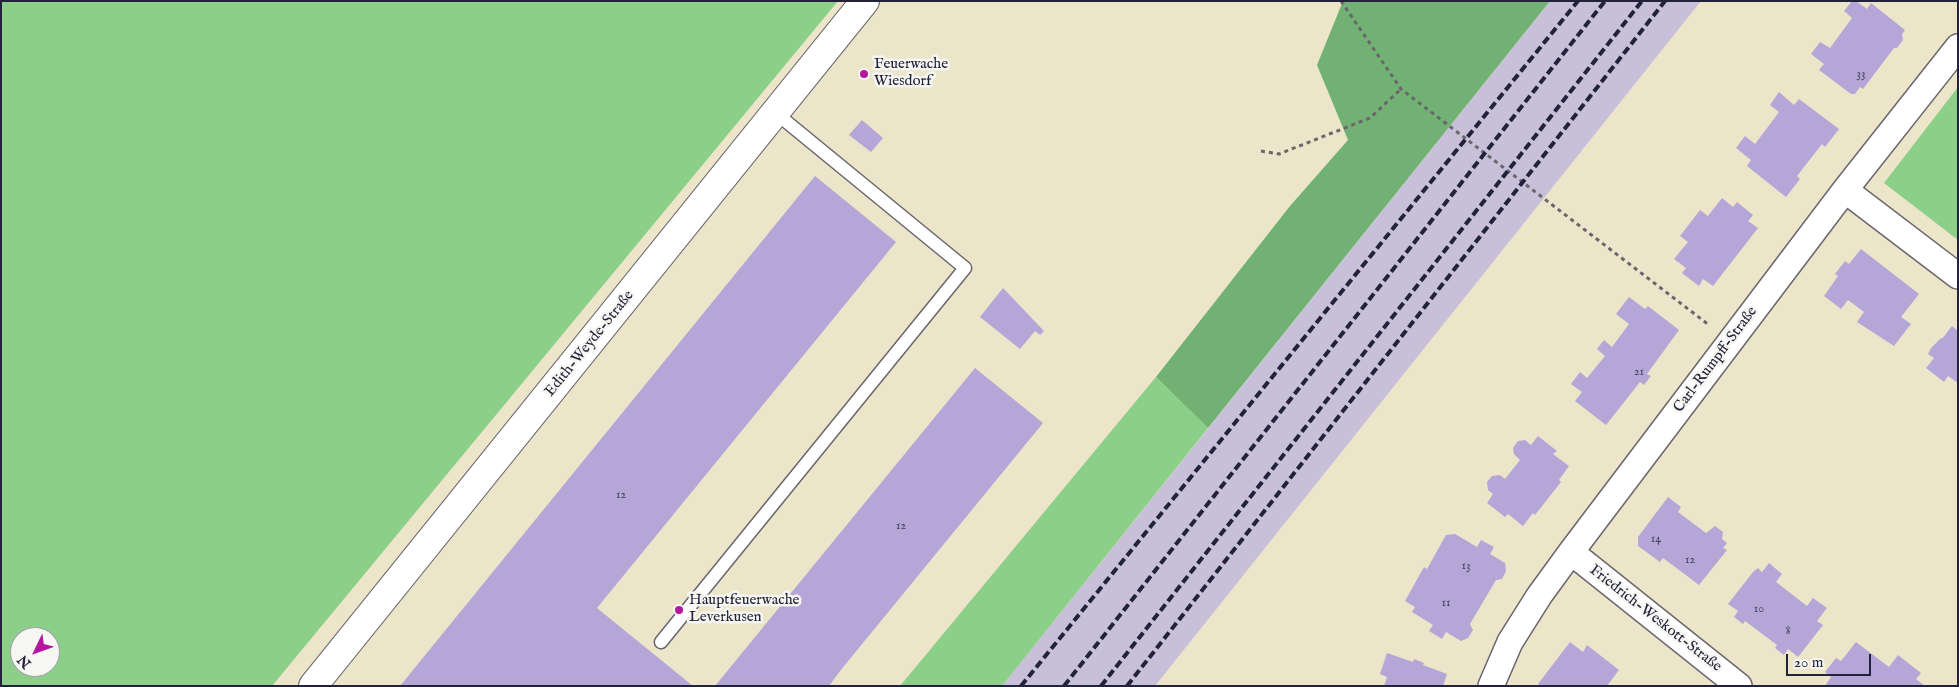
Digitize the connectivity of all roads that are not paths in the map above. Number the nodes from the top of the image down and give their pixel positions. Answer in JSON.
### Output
{"nodes":[{"id":1,"x":865,"y":1,"type":"edge"},
{"id":2,"x":1958,"y":47,"type":"edge"},
{"id":3,"x":777,"y":114,"type":"junction"},
{"id":4,"x":1845,"y":190,"type":"junction"},
{"id":5,"x":1958,"y":276,"type":"edge"},
{"id":6,"x":1571,"y":552,"type":"junction"},
{"id":7,"x":661,"y":642,"type":"dead end"},
{"id":8,"x":313,"y":686,"type":"edge"},
{"id":9,"x":1492,"y":686,"type":"edge"},
{"id":10,"x":1739,"y":686,"type":"edge"}],
"edges":[{"from":1,"to":3,"type":"street","name":"Edith-Weyde-Straße"},
{"from":2,"to":4,"type":"street","name":"Carl-Rumpff-Straße"},
{"from":3,"to":7,"type":"lane"},
{"from":3,"to":8,"type":"street","name":"Edith-Weyde-Straße"},
{"from":4,"to":5,"type":"street"},
{"from":4,"to":6,"type":"street","name":"Carl-Rumpff-Straße"},
{"from":6,"to":9,"type":"street","name":"Carl-Rumpff-Straße"},
{"from":6,"to":10,"type":"street","name":"Friedrich-Weskott-Straße"}]}
